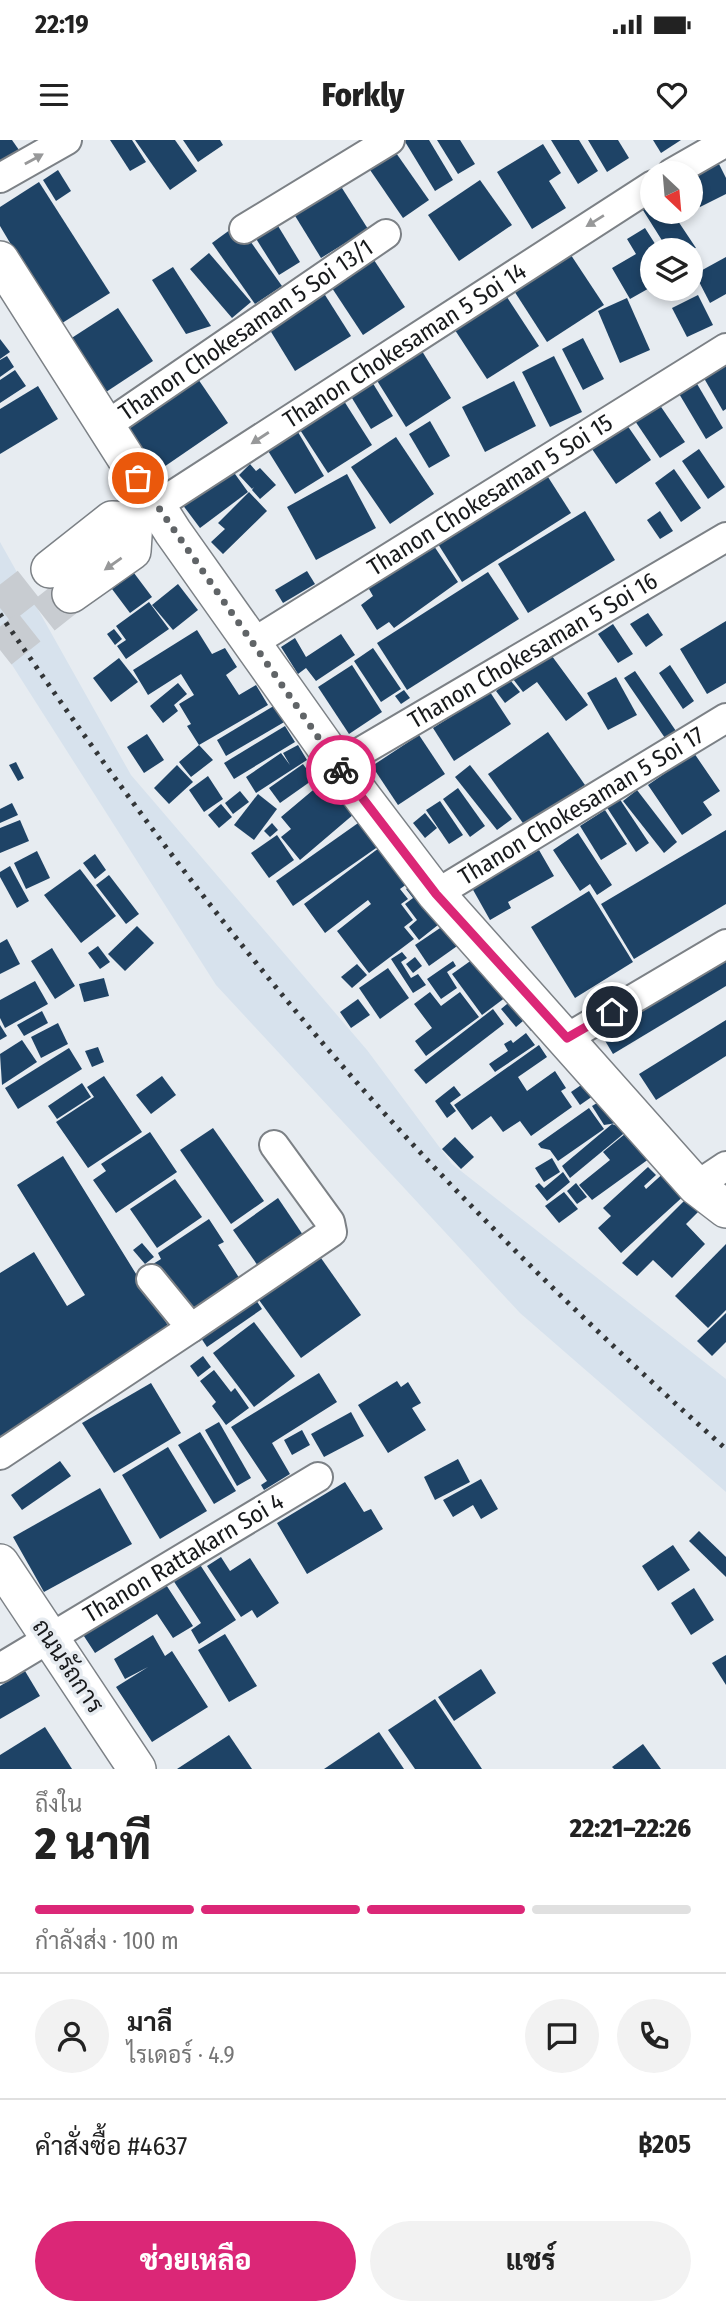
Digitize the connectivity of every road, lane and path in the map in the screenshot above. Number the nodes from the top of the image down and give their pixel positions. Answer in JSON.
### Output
{"nodes":[{"id":1,"x":67,"y":140,"type":"edge"},
{"id":2,"x":390,"y":140,"type":"edge"},
{"id":3,"x":726,"y":142,"type":"edge"},
{"id":4,"x":693,"y":161,"type":"edge"},
{"id":5,"x":0,"y":178,"type":"edge"},
{"id":6,"x":640,"y":194,"type":"edge"},
{"id":7,"x":244,"y":229,"type":"dead end"},
{"id":8,"x":386,"y":234,"type":"dead end"},
{"id":9,"x":0,"y":260,"type":"edge"},
{"id":10,"x":726,"y":348,"type":"edge"},
{"id":11,"x":104,"y":427,"type":"junction"},
{"id":12,"x":145,"y":513,"type":"junction"},
{"id":13,"x":726,"y":537,"type":"edge"},
{"id":14,"x":60,"y":581,"type":"tunnel mouth"},
{"id":15,"x":254,"y":642,"type":"junction"},
{"id":16,"x":726,"y":718,"type":"edge"},
{"id":17,"x":338,"y":765,"type":"junction"},
{"id":18,"x":436,"y":894,"type":"junction"},
{"id":19,"x":726,"y":944,"type":"edge"},
{"id":20,"x":567,"y":1038,"type":"junction"},
{"id":21,"x":274,"y":1145,"type":"dead end"},
{"id":22,"x":726,"y":1166,"type":"edge"},
{"id":23,"x":696,"y":1186,"type":"junction"},
{"id":24,"x":726,"y":1209,"type":"edge"},
{"id":25,"x":151,"y":1279,"type":"dead end"},
{"id":26,"x":191,"y":1328,"type":"junction"},
{"id":27,"x":0,"y":1455,"type":"edge"},
{"id":28,"x":318,"y":1477,"type":"dead end"},
{"id":29,"x":0,"y":1563,"type":"edge"},
{"id":30,"x":49,"y":1638,"type":"junction"},
{"id":31,"x":0,"y":1668,"type":"edge"},
{"id":32,"x":137,"y":1769,"type":"edge"}],
"edges":[{"from":5,"to":1,"type":"street","one_way":true},
{"from":2,"to":7,"type":"street"},
{"from":3,"to":4,"type":"street"},
{"from":6,"to":12,"type":"street","name":"Thanon Chokesaman 5 Soi 14","one_way":true},
{"from":8,"to":11,"type":"street","name":"Thanon Chokesaman 5 Soi 13/1"},
{"from":9,"to":11,"type":"street"},
{"from":10,"to":15,"type":"street","name":"Thanon Chokesaman 5 Soi 15"},
{"from":11,"to":12,"type":"street"},
{"from":12,"to":14,"type":"street"},
{"from":12,"to":15,"type":"street"},
{"from":13,"to":17,"type":"street","name":"Thanon Chokesaman 5 Soi 16"},
{"from":15,"to":17,"type":"street"},
{"from":16,"to":18,"type":"street","name":"Thanon Chokesaman 5 Soi 17"},
{"from":17,"to":18,"type":"street"},
{"from":18,"to":20,"type":"street"},
{"from":19,"to":20,"type":"street"},
{"from":20,"to":23,"type":"street"},
{"from":21,"to":26,"type":"street"},
{"from":22,"to":23,"type":"street"},
{"from":23,"to":24,"type":"street"},
{"from":25,"to":26,"type":"street"},
{"from":26,"to":27,"type":"street"},
{"from":28,"to":30,"type":"street","name":"Thanon Rattakarn Soi 4"},
{"from":29,"to":30,"type":"street","name":"ถนนรัถการ"},
{"from":30,"to":31,"type":"street","name":"Thanon Rattakarn Soi 4"},
{"from":30,"to":32,"type":"street","name":"ถนนรัถการ"}]}
